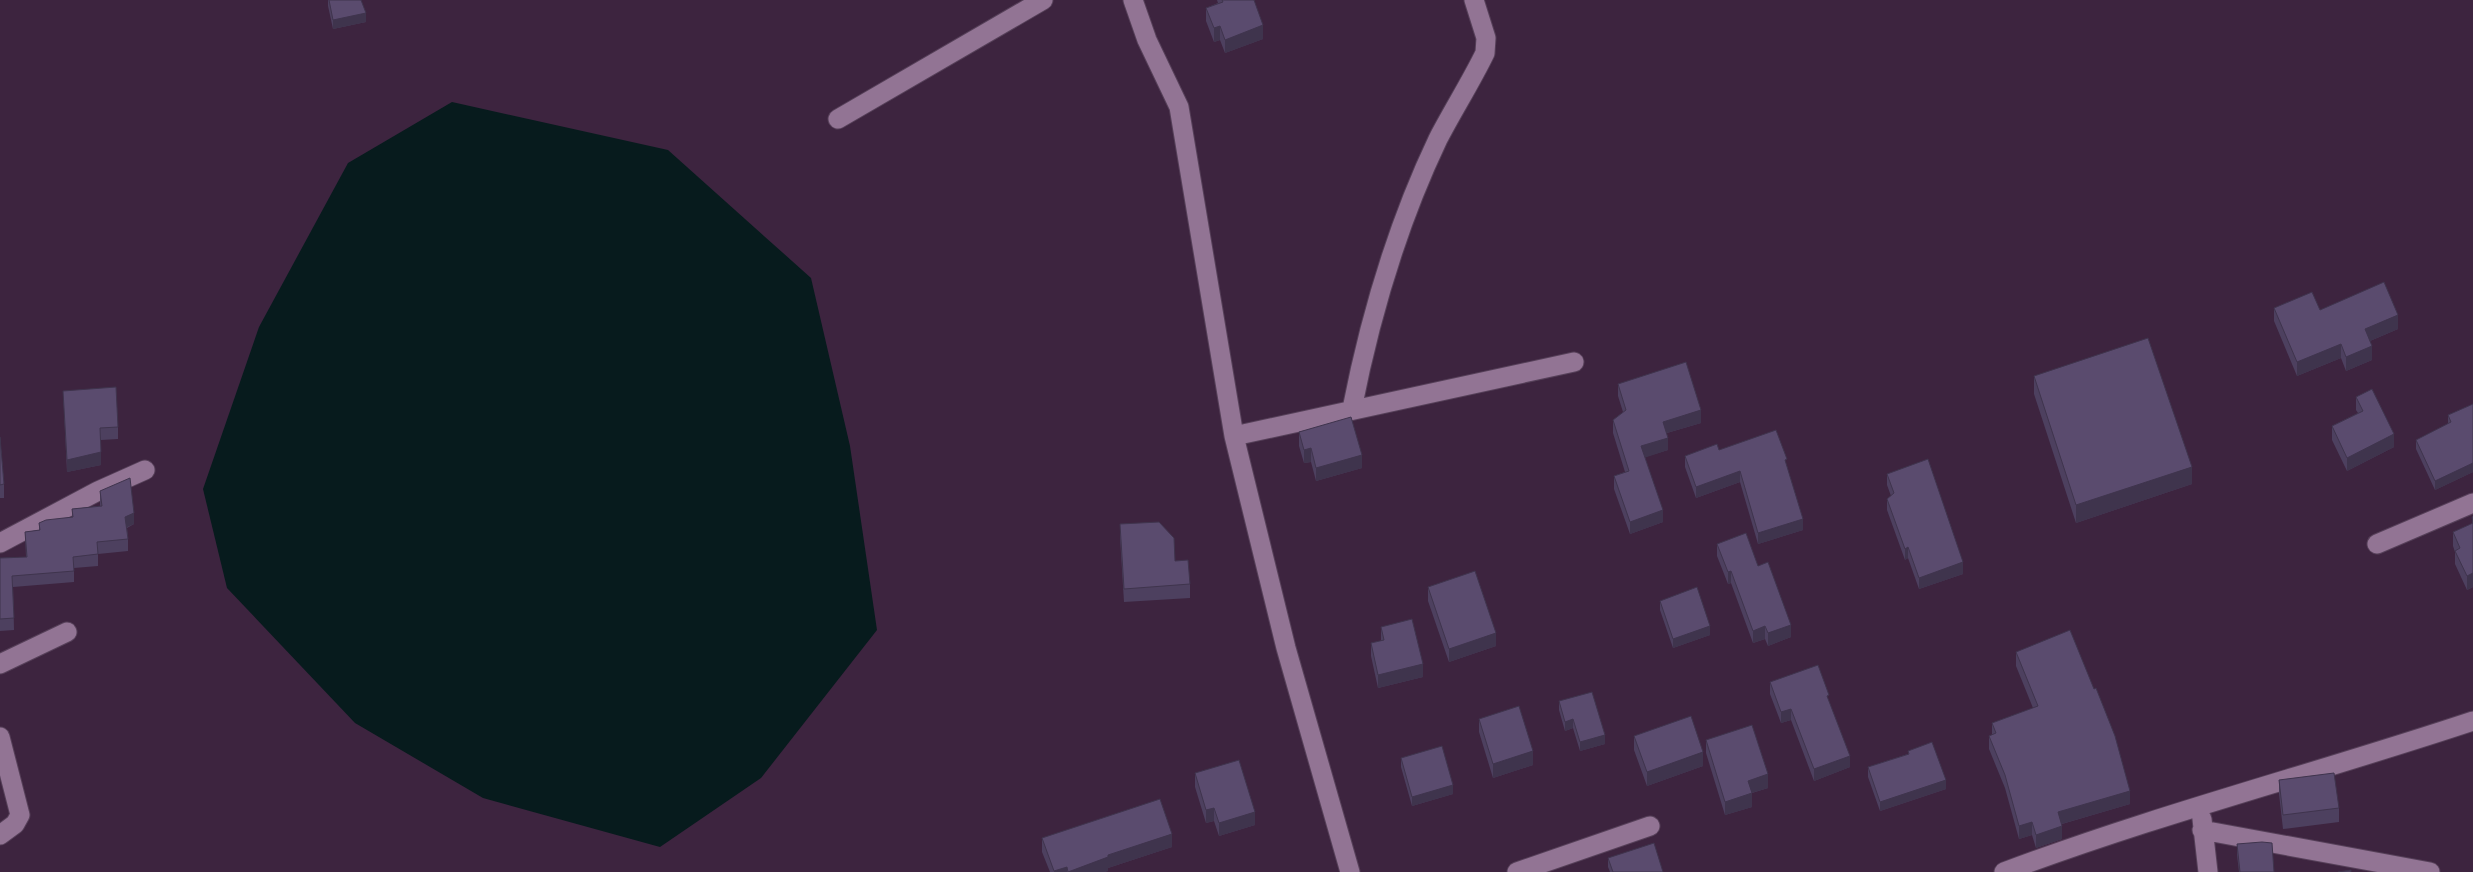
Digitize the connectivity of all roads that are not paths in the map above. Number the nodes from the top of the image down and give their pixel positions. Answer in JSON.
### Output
{"nodes":[{"id":1,"x":1043,"y":0,"type":"edge"},
{"id":2,"x":1133,"y":0,"type":"edge"},
{"id":3,"x":1474,"y":0,"type":"edge"},
{"id":4,"x":838,"y":119,"type":"dead end"},
{"id":5,"x":1574,"y":362,"type":"dead end"},
{"id":6,"x":1352,"y":409,"type":"junction"},
{"id":7,"x":1234,"y":436,"type":"junction"},
{"id":8,"x":144,"y":470,"type":"dead end"},
{"id":9,"x":2473,"y":502,"type":"edge"},
{"id":10,"x":0,"y":543,"type":"edge"},
{"id":11,"x":2377,"y":544,"type":"dead end"},
{"id":12,"x":67,"y":632,"type":"dead end"},
{"id":13,"x":0,"y":664,"type":"edge"},
{"id":14,"x":2473,"y":721,"type":"edge"},
{"id":15,"x":0,"y":737,"type":"edge"},
{"id":16,"x":2202,"y":804,"type":"junction"},
{"id":17,"x":1650,"y":826,"type":"dead end"},
{"id":18,"x":2202,"y":830,"type":"junction"},
{"id":19,"x":0,"y":835,"type":"edge"},
{"id":20,"x":2023,"y":868,"type":"edge"},
{"id":21,"x":1345,"y":871,"type":"edge"},
{"id":22,"x":1517,"y":872,"type":"edge"},
{"id":23,"x":2004,"y":872,"type":"edge"},
{"id":24,"x":2208,"y":872,"type":"edge"},
{"id":25,"x":2430,"y":872,"type":"edge"}],
"edges":[{"from":1,"to":4,"type":"street"},
{"from":2,"to":7,"type":"street"},
{"from":3,"to":6,"type":"street"},
{"from":5,"to":6,"type":"street"},
{"from":6,"to":7,"type":"street"},
{"from":7,"to":21,"type":"street"},
{"from":8,"to":10,"type":"street"},
{"from":9,"to":11,"type":"street"},
{"from":12,"to":13,"type":"street"},
{"from":14,"to":16,"type":"street"},
{"from":15,"to":19,"type":"street"},
{"from":16,"to":18,"type":"street"},
{"from":16,"to":20,"type":"street"},
{"from":17,"to":22,"type":"street"},
{"from":18,"to":24,"type":"street"},
{"from":18,"to":25,"type":"street"},
{"from":20,"to":23,"type":"street"}]}
